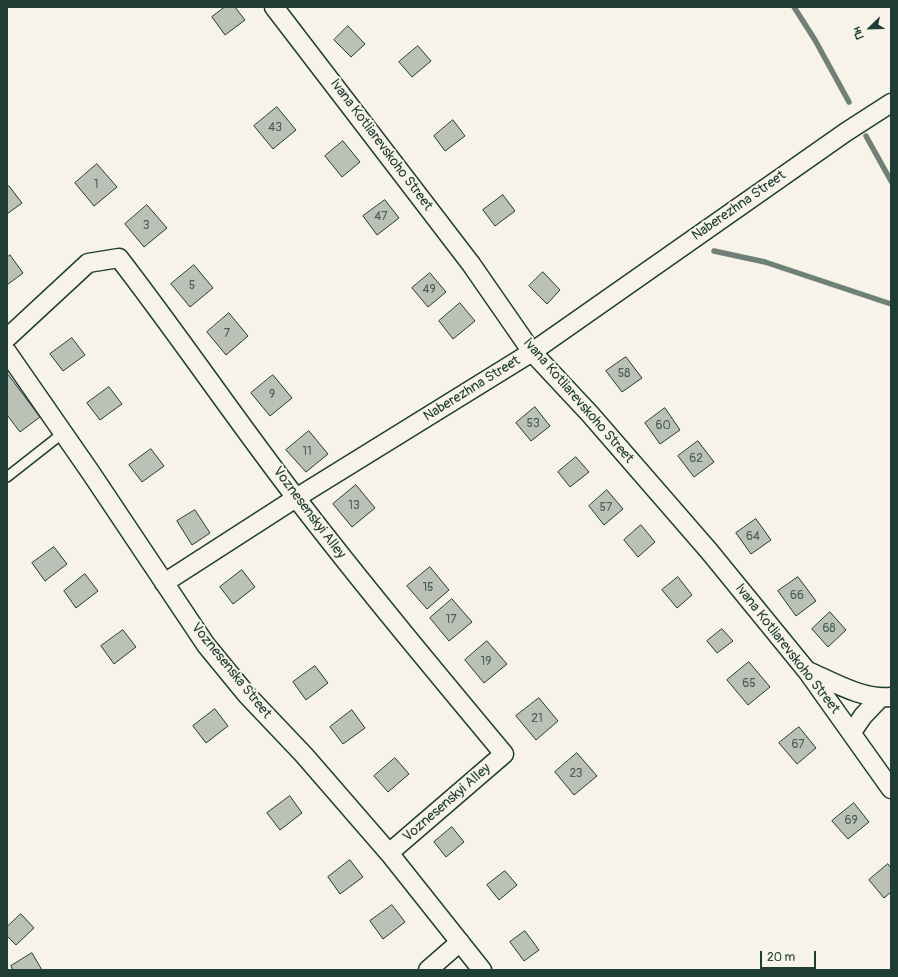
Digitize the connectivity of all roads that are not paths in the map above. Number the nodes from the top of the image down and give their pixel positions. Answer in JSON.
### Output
{"nodes":[{"id":1,"x":274,"y":7,"type":"edge"},
{"id":2,"x":891,"y":103,"type":"edge"},
{"id":3,"x":7,"y":338,"type":"edge"},
{"id":4,"x":7,"y":352,"type":"edge"},
{"id":5,"x":532,"y":352,"type":"junction"},
{"id":6,"x":63,"y":433,"type":"junction"},
{"id":7,"x":7,"y":477,"type":"edge"},
{"id":8,"x":296,"y":498,"type":"junction"},
{"id":9,"x":164,"y":583,"type":"junction"},
{"id":10,"x":807,"y":671,"type":"junction"},
{"id":11,"x":886,"y":698,"type":"edge"},
{"id":12,"x":852,"y":732,"type":"junction"},
{"id":13,"x":891,"y":788,"type":"edge"},
{"id":14,"x":389,"y":853,"type":"junction"},
{"id":15,"x":460,"y":942,"type":"junction"},
{"id":16,"x":428,"y":970,"type":"edge"},
{"id":17,"x":482,"y":970,"type":"edge"}],
"edges":[{"from":1,"to":5,"type":"street","name":"Ivana Kotliarevskoho Street"},
{"from":2,"to":5,"type":"street","name":"Naberezhna Street"},
{"from":3,"to":8,"type":"street","name":"Voznesenskyi Alley"},
{"from":4,"to":6,"type":"street","name":"Voznesenska Street"},
{"from":5,"to":8,"type":"street","name":"Naberezhna Street"},
{"from":5,"to":10,"type":"street","name":"Ivana Kotliarevskoho Street"},
{"from":6,"to":7,"type":"lane"},
{"from":6,"to":9,"type":"street","name":"Voznesenska Street"},
{"from":8,"to":9,"type":"street","name":"Naberezhna Street"},
{"from":8,"to":14,"type":"street","name":"Voznesenskyi Alley"},
{"from":9,"to":14,"type":"street","name":"Voznesenska Street"},
{"from":10,"to":11,"type":"street"},
{"from":10,"to":12,"type":"street","name":"Ivana Kotliarevskoho Street"},
{"from":11,"to":12,"type":"street"},
{"from":12,"to":13,"type":"street","name":"Ivana Kotliarevskoho Street"},
{"from":14,"to":15,"type":"street","name":"Voznesenska Street"},
{"from":15,"to":16,"type":"street"},
{"from":15,"to":17,"type":"street","name":"Voznesenska Street"}]}
